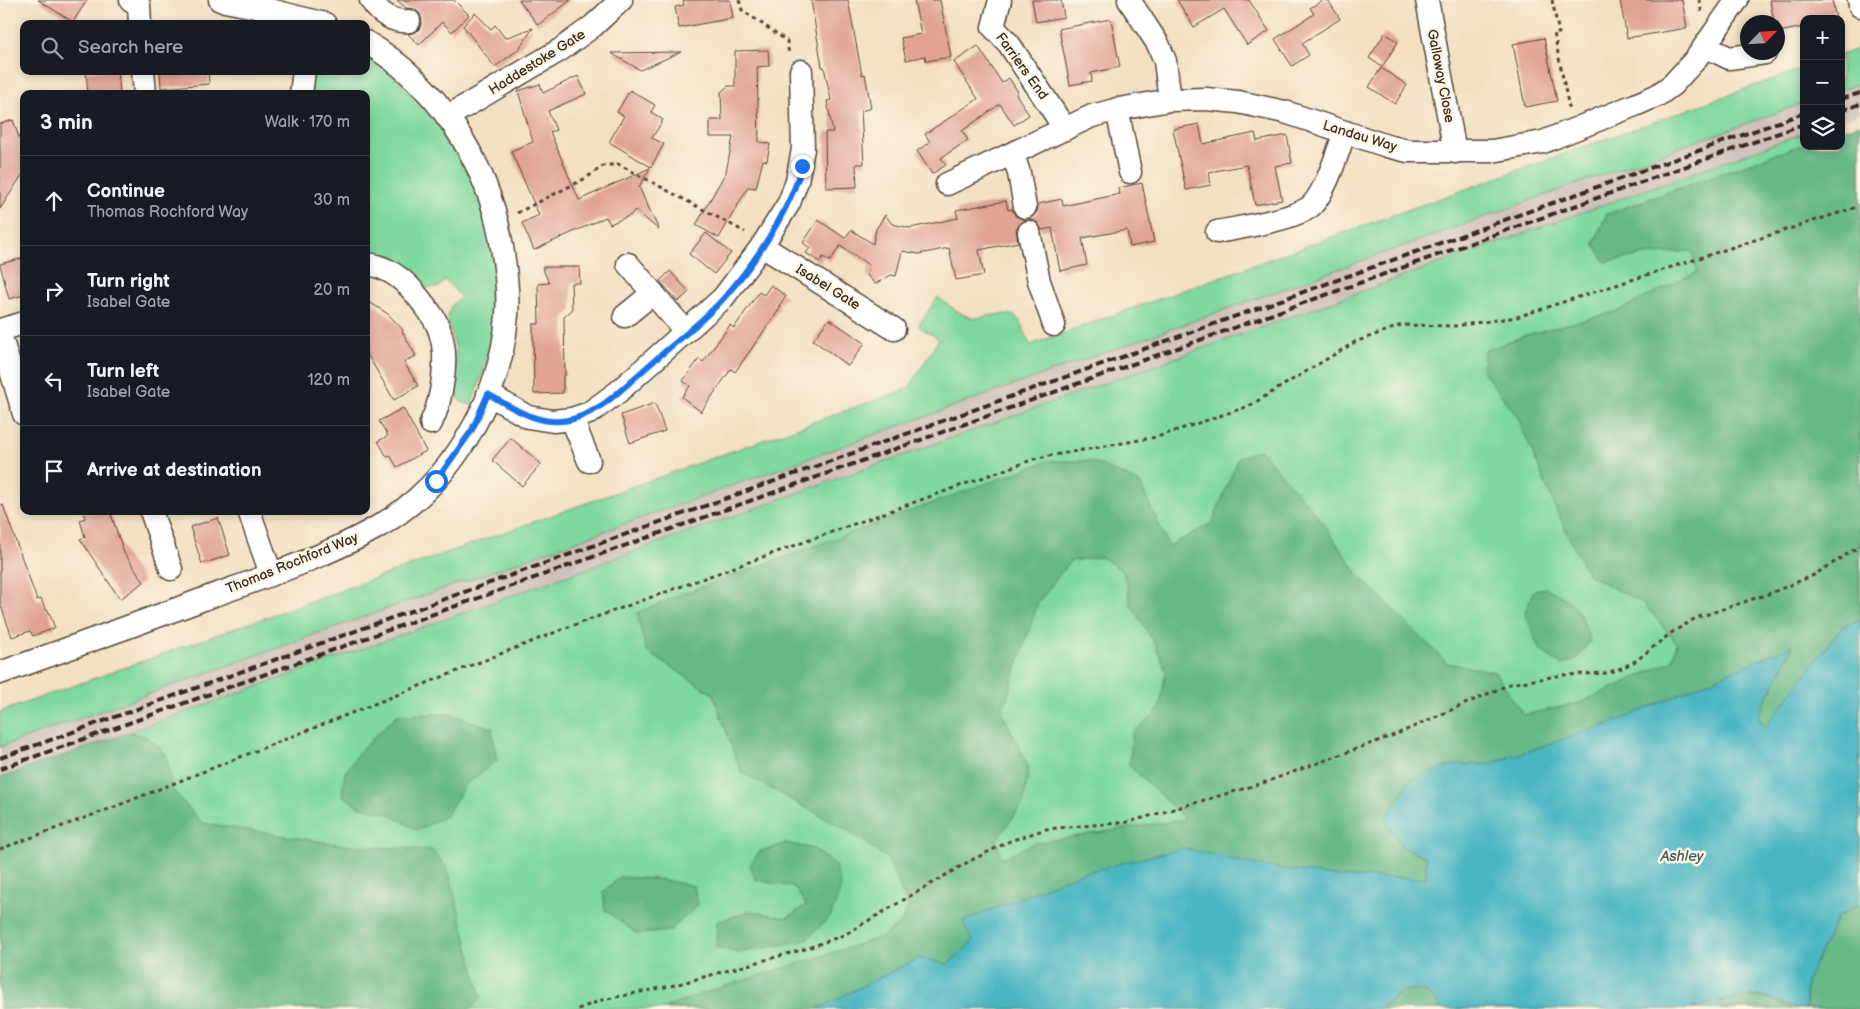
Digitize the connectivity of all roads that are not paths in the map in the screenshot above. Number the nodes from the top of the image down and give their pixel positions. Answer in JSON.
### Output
{"nodes":[{"id":1,"x":220,"y":0,"type":"edge"},
{"id":2,"x":371,"y":0,"type":"edge"},
{"id":3,"x":621,"y":0,"type":"edge"},
{"id":4,"x":1000,"y":0,"type":"edge"},
{"id":5,"x":1129,"y":0,"type":"edge"},
{"id":6,"x":1426,"y":0,"type":"edge"},
{"id":7,"x":1736,"y":0,"type":"edge"},
{"id":8,"x":1859,"y":0,"type":"edge"},
{"id":9,"x":1860,"y":6,"type":"edge"},
{"id":10,"x":309,"y":20,"type":"edge"},
{"id":11,"x":409,"y":21,"type":"dead end"},
{"id":12,"x":370,"y":44,"type":"edge"},
{"id":13,"x":1705,"y":46,"type":"junction"},
{"id":14,"x":1740,"y":56,"type":"edge"},
{"id":15,"x":801,"y":71,"type":"road end"},
{"id":16,"x":143,"y":75,"type":"edge"},
{"id":17,"x":304,"y":75,"type":"edge"},
{"id":18,"x":144,"y":90,"type":"edge"},
{"id":19,"x":302,"y":90,"type":"edge"},
{"id":20,"x":1170,"y":100,"type":"junction"},
{"id":21,"x":1117,"y":109,"type":"junction"},
{"id":22,"x":447,"y":118,"type":"junction"},
{"id":23,"x":1066,"y":129,"type":"junction"},
{"id":24,"x":1345,"y":132,"type":"junction"},
{"id":25,"x":1455,"y":152,"type":"junction"},
{"id":26,"x":1013,"y":154,"type":"junction"},
{"id":27,"x":1130,"y":172,"type":"dead end"},
{"id":28,"x":947,"y":184,"type":"dead end"},
{"id":29,"x":1024,"y":206,"type":"dead end"},
{"id":30,"x":1029,"y":232,"type":"dead end"},
{"id":31,"x":1217,"y":232,"type":"dead end"},
{"id":32,"x":762,"y":246,"type":"junction"},
{"id":33,"x":628,"y":264,"type":"dead end"},
{"id":34,"x":370,"y":265,"type":"edge"},
{"id":35,"x":653,"y":293,"type":"junction"},
{"id":36,"x":625,"y":316,"type":"dead end"},
{"id":37,"x":6,"y":325,"type":"edge"},
{"id":38,"x":1054,"y":325,"type":"dead end"},
{"id":39,"x":894,"y":329,"type":"dead end"},
{"id":40,"x":686,"y":332,"type":"junction"},
{"id":41,"x":20,"y":394,"type":"edge"},
{"id":42,"x":488,"y":394,"type":"junction"},
{"id":43,"x":572,"y":419,"type":"junction"},
{"id":44,"x":431,"y":423,"type":"dead end"},
{"id":45,"x":589,"y":461,"type":"dead end"},
{"id":46,"x":151,"y":515,"type":"edge"},
{"id":47,"x":250,"y":515,"type":"edge"},
{"id":48,"x":171,"y":569,"type":"dead end"},
{"id":49,"x":271,"y":574,"type":"junction"},
{"id":50,"x":0,"y":673,"type":"edge"}],
"edges":[{"from":1,"to":10,"type":"street"},
{"from":2,"to":11,"type":"street"},
{"from":3,"to":22,"type":"street","name":"Haddestoke Gate"},
{"from":4,"to":23,"type":"street","name":"Farriers End"},
{"from":5,"to":20,"type":"street"},
{"from":6,"to":25,"type":"street","name":"Galloway Close"},
{"from":7,"to":13,"type":"street","name":"Landau Way"},
{"from":8,"to":9,"type":"street"},
{"from":12,"to":22,"type":"street","name":"Thomas Rochford Way"},
{"from":13,"to":14,"type":"street"},
{"from":13,"to":25,"type":"street","name":"Landau Way"},
{"from":15,"to":32,"type":"street"},
{"from":16,"to":18,"type":"street"},
{"from":17,"to":19,"type":"street"},
{"from":20,"to":21,"type":"street","name":"Landau Way"},
{"from":20,"to":24,"type":"street","name":"Landau Way"},
{"from":21,"to":23,"type":"street","name":"Landau Way"},
{"from":21,"to":27,"type":"street"},
{"from":22,"to":42,"type":"street","name":"Thomas Rochford Way"},
{"from":23,"to":26,"type":"street","name":"Landau Way"},
{"from":24,"to":25,"type":"street","name":"Landau Way"},
{"from":24,"to":31,"type":"street"},
{"from":26,"to":28,"type":"street","name":"Landau Way"},
{"from":26,"to":29,"type":"street"},
{"from":30,"to":38,"type":"street"},
{"from":32,"to":39,"type":"street","name":"Isabel Gate"},
{"from":32,"to":40,"type":"street"},
{"from":33,"to":35,"type":"street"},
{"from":34,"to":44,"type":"street"},
{"from":35,"to":36,"type":"street"},
{"from":35,"to":40,"type":"street"},
{"from":37,"to":41,"type":"street"},
{"from":40,"to":43,"type":"street"},
{"from":42,"to":43,"type":"street"},
{"from":42,"to":49,"type":"street","name":"Thomas Rochford Way"},
{"from":43,"to":45,"type":"street"},
{"from":46,"to":48,"type":"street"},
{"from":47,"to":49,"type":"street"},
{"from":49,"to":50,"type":"street","name":"Thomas Rochford Way"}]}
